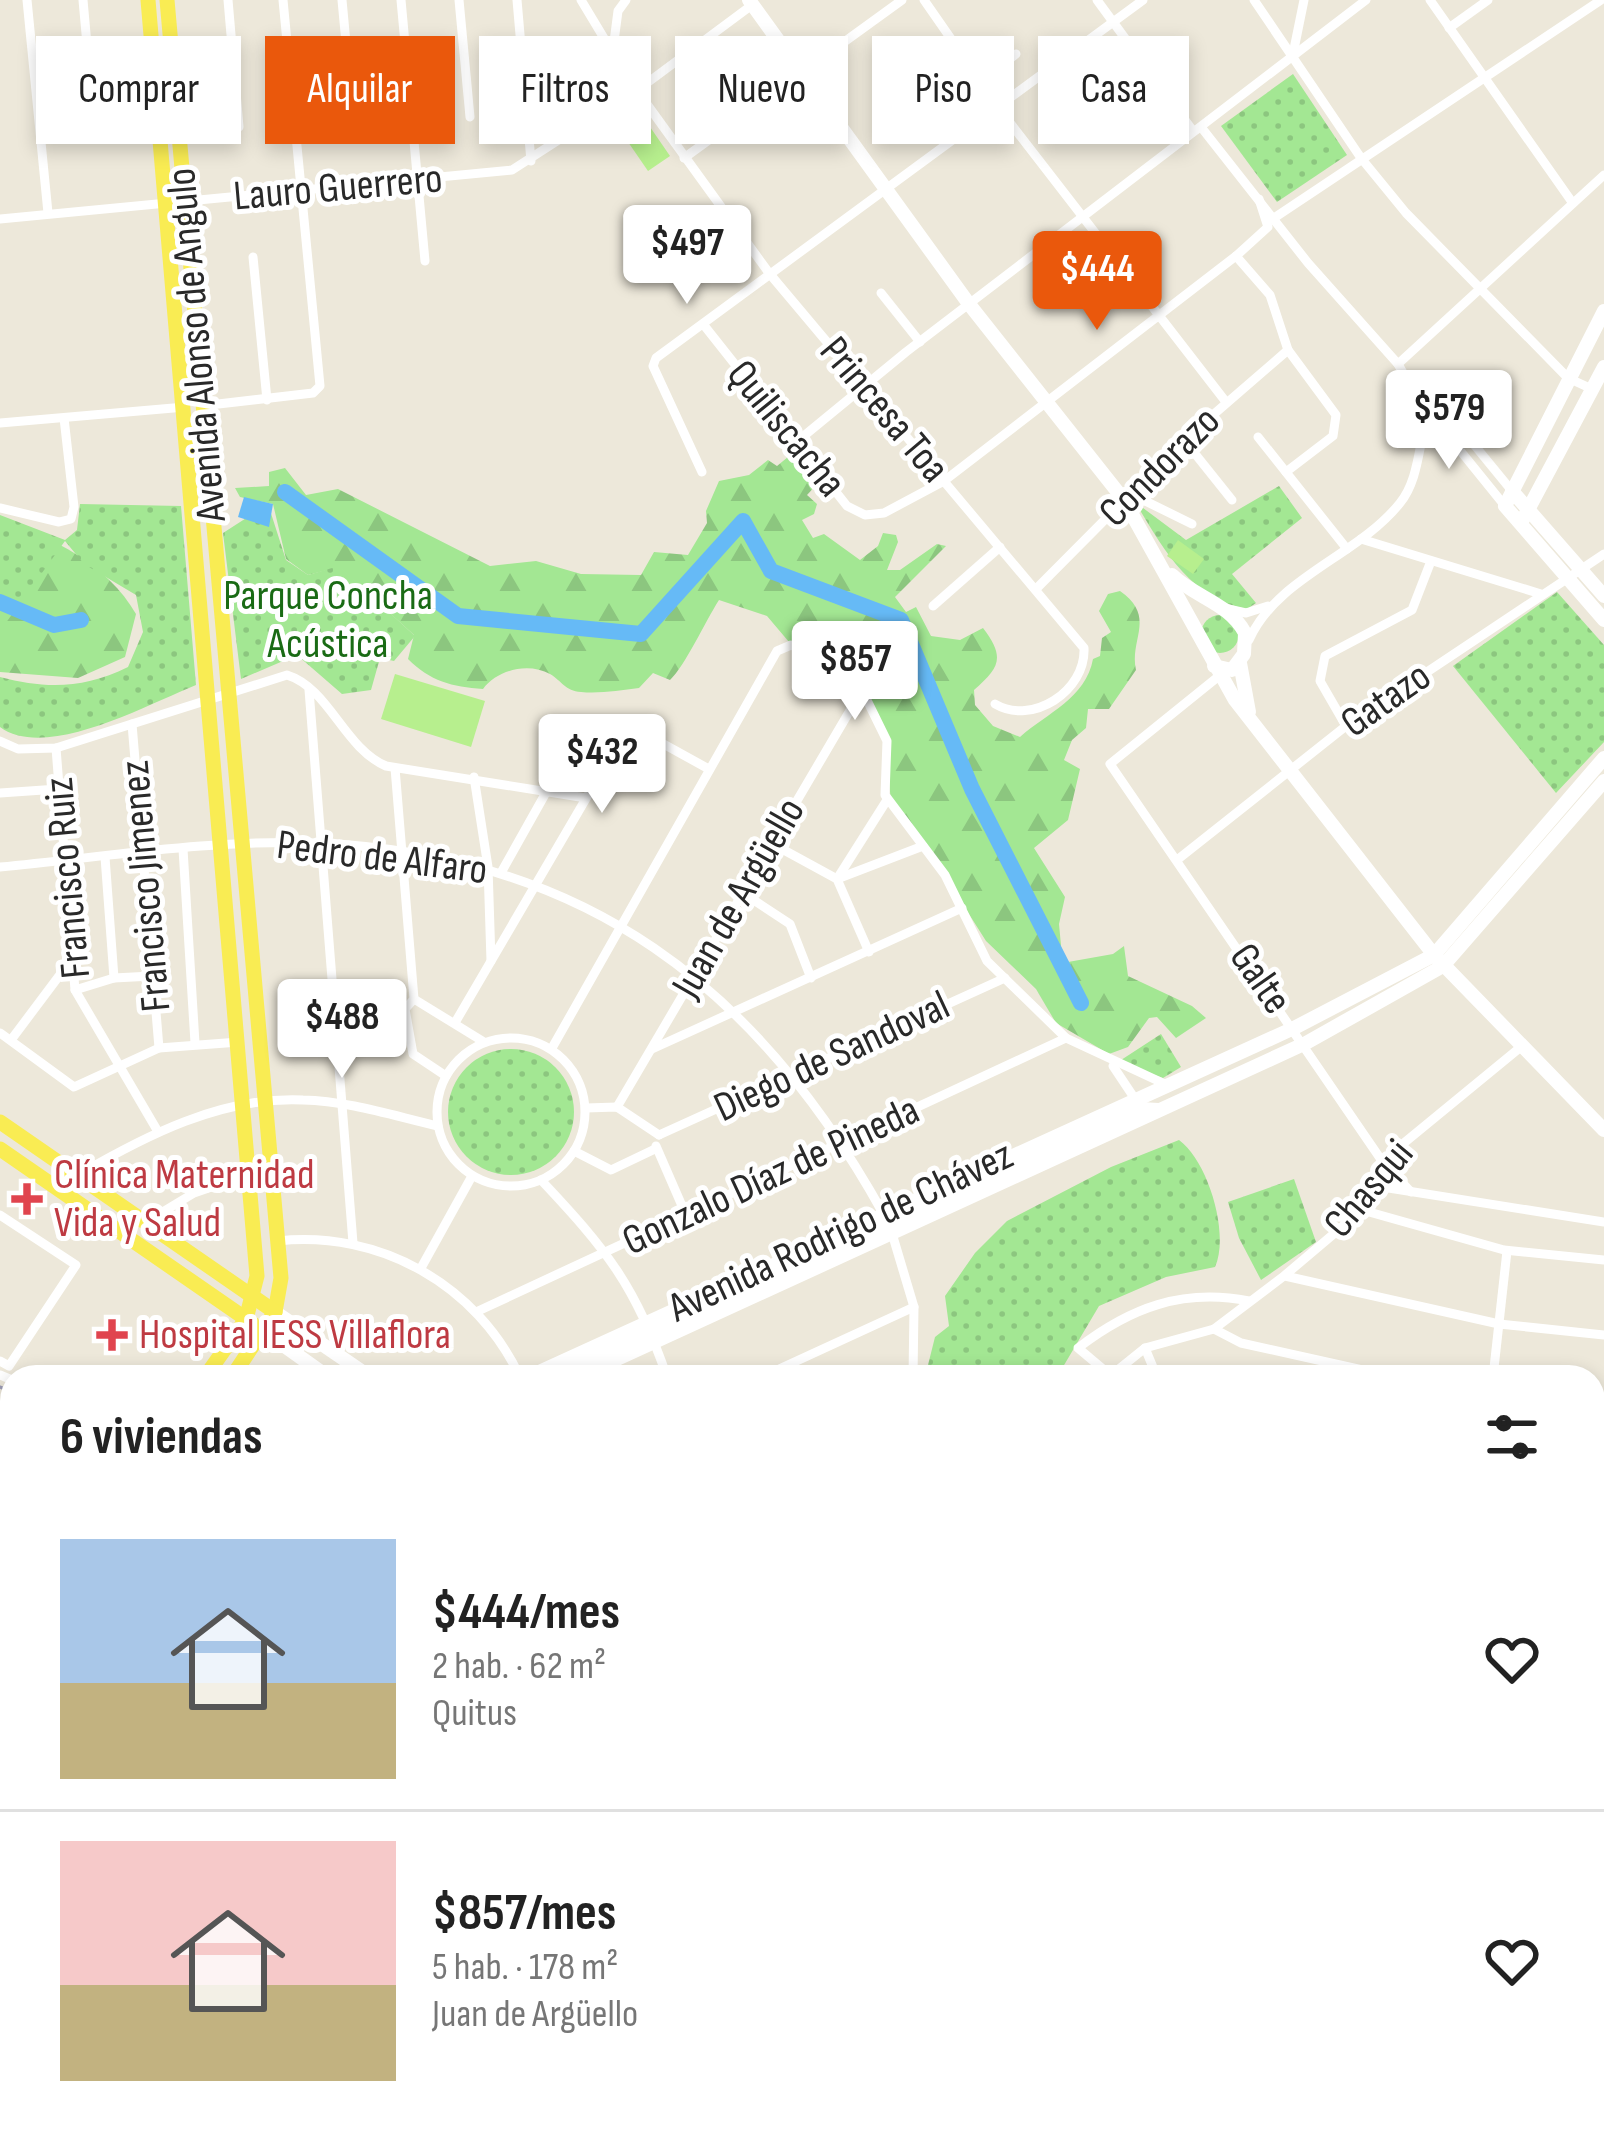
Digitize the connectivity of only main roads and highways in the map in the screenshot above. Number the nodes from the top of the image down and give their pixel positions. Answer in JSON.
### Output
{"nodes":[{"id":1,"x":148,"y":0,"type":"edge"},
{"id":2,"x":166,"y":0,"type":"edge"},
{"id":3,"x":175,"y":202,"type":"junction"},
{"id":4,"x":234,"y":867,"type":"junction"},
{"id":5,"x":0,"y":1122,"type":"edge"},
{"id":6,"x":0,"y":1149,"type":"edge"},
{"id":7,"x":254,"y":1300,"type":"junction"},
{"id":8,"x":275,"y":1312,"type":"junction"},
{"id":9,"x":246,"y":1319,"type":"junction"},
{"id":10,"x":265,"y":1332,"type":"junction"},
{"id":11,"x":213,"y":1365,"type":"edge"},
{"id":12,"x":228,"y":1365,"type":"edge"},
{"id":13,"x":241,"y":1365,"type":"edge"}],
"edges":[{"from":1,"to":3,"type":"main road","name":"Avenida Alonso de Angulo"},
{"from":2,"to":3,"type":"main road","name":"Avenida Alonso de Angulo"},
{"from":3,"to":4,"type":"main road","name":"Avenida Alonso de Angulo"},
{"from":3,"to":4,"type":"main road","name":"Avenida Alonso de Angulo"},
{"from":4,"to":7,"type":"main road","name":"Avenida Alonso de Angulo"},
{"from":4,"to":8,"type":"main road","name":"Avenida Alonso de Angulo"},
{"from":4,"to":12,"type":"main road"},
{"from":5,"to":7,"type":"main road"},
{"from":6,"to":9,"type":"main road"},
{"from":7,"to":8,"type":"main road"},
{"from":7,"to":9,"type":"main road","name":"Avenida Alonso de Angulo"},
{"from":8,"to":10,"type":"main road","name":"Avenida Alonso de Angulo"},
{"from":9,"to":10,"type":"main road"},
{"from":9,"to":11,"type":"main road","name":"Avenida Alonso de Angulo"},
{"from":10,"to":13,"type":"main road","name":"Avenida Alonso de Angulo"}]}
